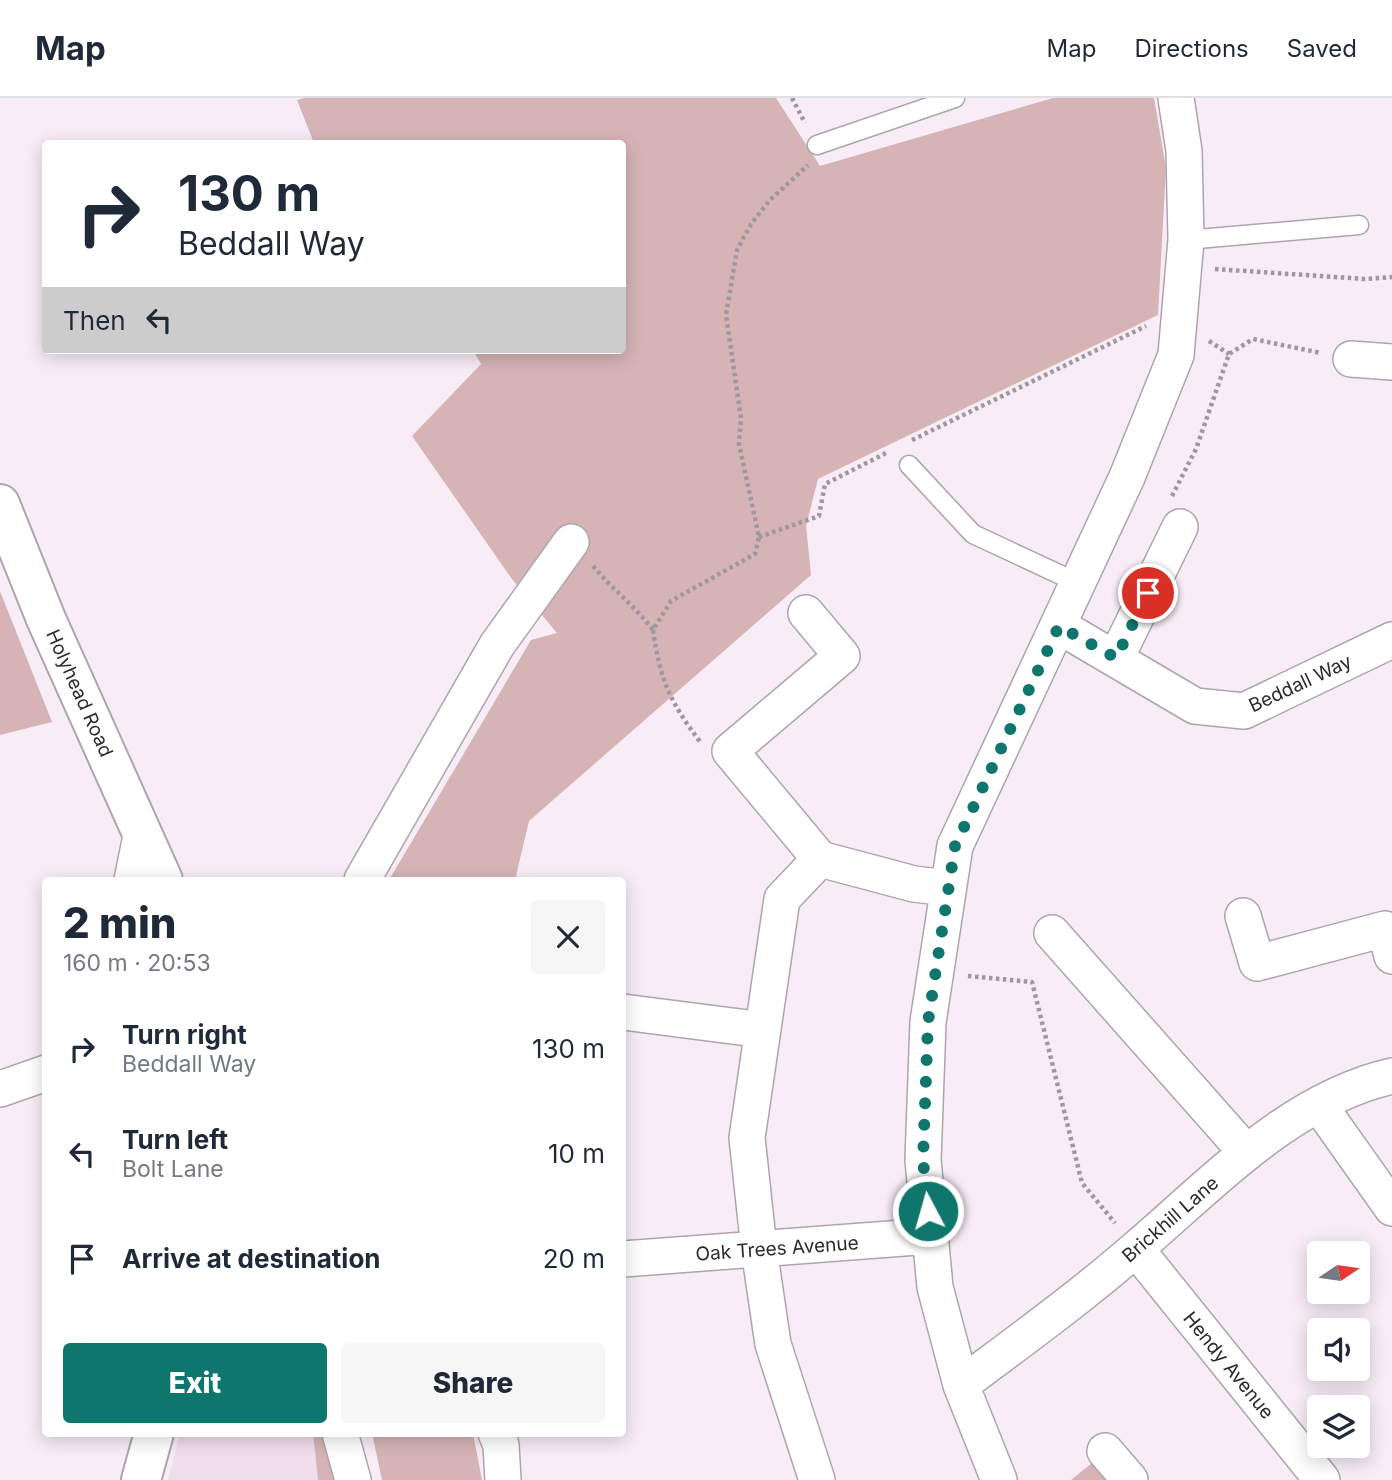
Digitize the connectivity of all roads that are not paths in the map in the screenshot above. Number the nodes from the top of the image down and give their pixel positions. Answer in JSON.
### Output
{"nodes":[{"id":1,"x":955,"y":98,"type":"edge"},
{"id":2,"x":1176,"y":98,"type":"edge"},
{"id":3,"x":817,"y":145,"type":"road end"},
{"id":4,"x":1359,"y":225,"type":"dead end"},
{"id":5,"x":1185,"y":253,"type":"junction"},
{"id":6,"x":1351,"y":359,"type":"road end"},
{"id":7,"x":1392,"y":362,"type":"edge"},
{"id":8,"x":909,"y":465,"type":"dead end"},
{"id":9,"x":0,"y":503,"type":"edge"},
{"id":10,"x":1180,"y":527,"type":"dead end"},
{"id":11,"x":571,"y":542,"type":"road end"},
{"id":12,"x":1079,"y":583,"type":"junction"},
{"id":13,"x":806,"y":612,"type":"dead end"},
{"id":14,"x":1059,"y":626,"type":"junction"},
{"id":15,"x":1392,"y":640,"type":"edge"},
{"id":16,"x":1116,"y":658,"type":"junction"},
{"id":17,"x":142,"y":831,"type":"junction"},
{"id":18,"x":820,"y":859,"type":"junction"},
{"id":19,"x":133,"y":877,"type":"edge"},
{"id":20,"x":162,"y":877,"type":"edge"},
{"id":21,"x":173,"y":877,"type":"edge"},
{"id":22,"x":364,"y":877,"type":"edge"},
{"id":23,"x":948,"y":888,"type":"junction"},
{"id":24,"x":1243,"y":916,"type":"dead end"},
{"id":25,"x":1052,"y":933,"type":"dead end"},
{"id":26,"x":1392,"y":956,"type":"edge"},
{"id":27,"x":626,"y":1012,"type":"edge"},
{"id":28,"x":763,"y":1030,"type":"junction"},
{"id":29,"x":42,"y":1074,"type":"edge"},
{"id":30,"x":1392,"y":1076,"type":"edge"},
{"id":31,"x":0,"y":1090,"type":"edge"},
{"id":32,"x":1319,"y":1105,"type":"junction"},
{"id":33,"x":1246,"y":1152,"type":"junction"},
{"id":34,"x":1392,"y":1208,"type":"edge"},
{"id":35,"x":930,"y":1236,"type":"junction"},
{"id":36,"x":759,"y":1249,"type":"junction"},
{"id":37,"x":1136,"y":1249,"type":"junction"},
{"id":38,"x":626,"y":1259,"type":"edge"},
{"id":39,"x":961,"y":1385,"type":"junction"},
{"id":40,"x":153,"y":1437,"type":"edge"},
{"id":41,"x":341,"y":1437,"type":"edge"},
{"id":42,"x":498,"y":1437,"type":"edge"},
{"id":43,"x":1105,"y":1451,"type":"dead end"},
{"id":44,"x":815,"y":1479,"type":"edge"},
{"id":45,"x":141,"y":1480,"type":"edge"},
{"id":46,"x":353,"y":1480,"type":"edge"},
{"id":47,"x":503,"y":1480,"type":"edge"},
{"id":48,"x":999,"y":1480,"type":"edge"},
{"id":49,"x":1129,"y":1480,"type":"edge"},
{"id":50,"x":1322,"y":1480,"type":"edge"}],
"edges":[{"from":1,"to":3,"type":"lane"},
{"from":2,"to":5,"type":"street"},
{"from":4,"to":5,"type":"lane"},
{"from":5,"to":12,"type":"street"},
{"from":6,"to":7,"type":"street"},
{"from":8,"to":12,"type":"lane"},
{"from":9,"to":17,"type":"main road","name":"Holyhead Road"},
{"from":10,"to":16,"type":"street"},
{"from":11,"to":22,"type":"street"},
{"from":12,"to":14,"type":"street"},
{"from":13,"to":18,"type":"street"},
{"from":14,"to":16,"type":"street","name":"Beddall Way"},
{"from":14,"to":23,"type":"street"},
{"from":15,"to":16,"type":"street","name":"Beddall Way"},
{"from":17,"to":19,"type":"street"},
{"from":17,"to":20,"type":"main road","name":"Holyhead Road"},
{"from":17,"to":21,"type":"street"},
{"from":18,"to":23,"type":"street"},
{"from":18,"to":28,"type":"street"},
{"from":23,"to":35,"type":"street"},
{"from":24,"to":26,"type":"street"},
{"from":25,"to":33,"type":"street"},
{"from":27,"to":28,"type":"street"},
{"from":28,"to":36,"type":"street"},
{"from":29,"to":31,"type":"street"},
{"from":30,"to":32,"type":"street","name":"Brickhill Lane"},
{"from":32,"to":33,"type":"street","name":"Brickhill Lane"},
{"from":32,"to":34,"type":"street"},
{"from":33,"to":37,"type":"street","name":"Brickhill Lane"},
{"from":35,"to":36,"type":"street","name":"Oak Trees Avenue"},
{"from":35,"to":39,"type":"street"},
{"from":36,"to":38,"type":"street","name":"Oak Trees Avenue"},
{"from":36,"to":44,"type":"street"},
{"from":37,"to":39,"type":"street","name":"Brickhill Lane"},
{"from":37,"to":50,"type":"street","name":"Hendy Avenue"},
{"from":39,"to":48,"type":"street"},
{"from":40,"to":45,"type":"main road"},
{"from":41,"to":46,"type":"street"},
{"from":42,"to":47,"type":"street"},
{"from":43,"to":49,"type":"street"}]}
